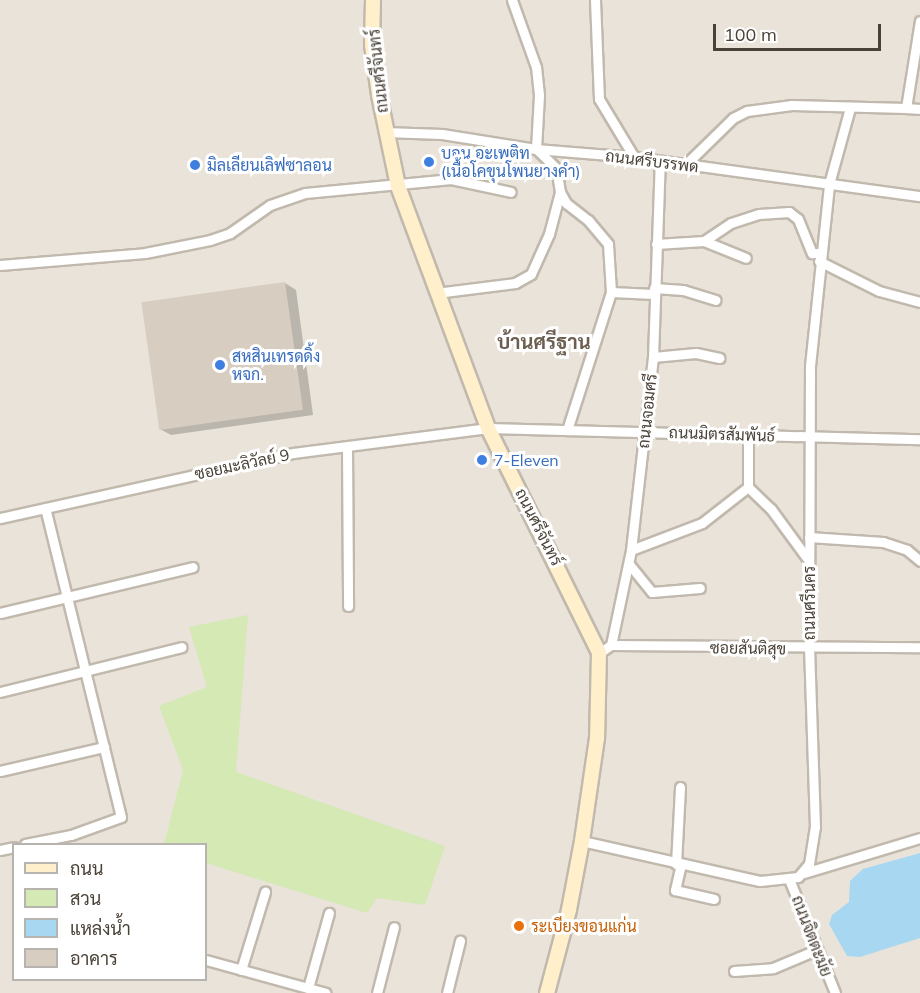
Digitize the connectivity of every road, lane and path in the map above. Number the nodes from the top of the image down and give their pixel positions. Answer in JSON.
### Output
{"nodes":[{"id":1,"x":373,"y":0,"type":"edge"},
{"id":2,"x":512,"y":0,"type":"edge"},
{"id":3,"x":595,"y":0,"type":"edge"},
{"id":4,"x":920,"y":21,"type":"edge"},
{"id":5,"x":850,"y":108,"type":"junction"},
{"id":6,"x":906,"y":108,"type":"junction"},
{"id":7,"x":920,"y":109,"type":"edge"},
{"id":8,"x":384,"y":132,"type":"junction"},
{"id":9,"x":536,"y":149,"type":"junction"},
{"id":10,"x":634,"y":157,"type":"junction"},
{"id":11,"x":660,"y":161,"type":"junction"},
{"id":12,"x":686,"y":165,"type":"junction"},
{"id":13,"x":829,"y":184,"type":"junction"},
{"id":14,"x":398,"y":186,"type":"junction"},
{"id":15,"x":511,"y":192,"type":"dead end"},
{"id":16,"x":560,"y":192,"type":"junction"},
{"id":17,"x":920,"y":196,"type":"edge"},
{"id":18,"x":704,"y":241,"type":"junction"},
{"id":19,"x":656,"y":244,"type":"junction"},
{"id":20,"x":820,"y":257,"type":"junction"},
{"id":21,"x":746,"y":258,"type":"dead end"},
{"id":22,"x":0,"y":265,"type":"edge"},
{"id":23,"x":654,"y":291,"type":"junction"},
{"id":24,"x":611,"y":292,"type":"junction"},
{"id":25,"x":436,"y":293,"type":"junction"},
{"id":26,"x":715,"y":300,"type":"dead end"},
{"id":27,"x":920,"y":302,"type":"edge"},
{"id":28,"x":653,"y":357,"type":"junction"},
{"id":29,"x":719,"y":358,"type":"dead end"},
{"id":30,"x":488,"y":428,"type":"junction"},
{"id":31,"x":567,"y":430,"type":"junction"},
{"id":32,"x":646,"y":431,"type":"junction"},
{"id":33,"x":748,"y":434,"type":"junction"},
{"id":34,"x":809,"y":439,"type":"junction"},
{"id":35,"x":920,"y":439,"type":"edge"},
{"id":36,"x":347,"y":448,"type":"junction"},
{"id":37,"x":748,"y":487,"type":"junction"},
{"id":38,"x":45,"y":508,"type":"junction"},
{"id":39,"x":0,"y":518,"type":"edge"},
{"id":40,"x":809,"y":537,"type":"junction"},
{"id":41,"x":631,"y":550,"type":"junction"},
{"id":42,"x":809,"y":561,"type":"junction"},
{"id":43,"x":920,"y":561,"type":"edge"},
{"id":44,"x":629,"y":564,"type":"junction"},
{"id":45,"x":193,"y":567,"type":"dead end"},
{"id":46,"x":700,"y":588,"type":"dead end"},
{"id":47,"x":67,"y":597,"type":"junction"},
{"id":48,"x":348,"y":606,"type":"dead end"},
{"id":49,"x":0,"y":613,"type":"edge"},
{"id":50,"x":182,"y":647,"type":"dead end"},
{"id":51,"x":920,"y":647,"type":"edge"},
{"id":52,"x":605,"y":649,"type":"junction"},
{"id":53,"x":809,"y":649,"type":"junction"},
{"id":54,"x":86,"y":674,"type":"junction"},
{"id":55,"x":0,"y":692,"type":"edge"},
{"id":56,"x":104,"y":747,"type":"junction"},
{"id":57,"x":0,"y":771,"type":"edge"},
{"id":58,"x":680,"y":788,"type":"dead end"},
{"id":59,"x":920,"y":838,"type":"edge"},
{"id":60,"x":582,"y":841,"type":"junction"},
{"id":61,"x":30,"y":843,"type":"edge"},
{"id":62,"x":678,"y":864,"type":"junction"},
{"id":63,"x":804,"y":873,"type":"junction"},
{"id":64,"x":789,"y":879,"type":"junction"},
{"id":65,"x":265,"y":892,"type":"dead end"},
{"id":66,"x":714,"y":899,"type":"dead end"},
{"id":67,"x":329,"y":913,"type":"dead end"},
{"id":68,"x":394,"y":927,"type":"dead end"},
{"id":69,"x":460,"y":941,"type":"dead end"},
{"id":70,"x":816,"y":950,"type":"junction"},
{"id":71,"x":207,"y":960,"type":"edge"},
{"id":72,"x":241,"y":970,"type":"junction"},
{"id":73,"x":734,"y":971,"type":"dead end"},
{"id":74,"x":308,"y":988,"type":"junction"},
{"id":75,"x":326,"y":993,"type":"edge"},
{"id":76,"x":377,"y":993,"type":"edge"},
{"id":77,"x":447,"y":993,"type":"edge"},
{"id":78,"x":547,"y":993,"type":"edge"},
{"id":79,"x":835,"y":993,"type":"edge"}],
"edges":[{"from":1,"to":8,"type":"main road","name":"ถนนศรีจันทร์"},
{"from":2,"to":9,"type":"street"},
{"from":3,"to":10,"type":"street"},
{"from":4,"to":6,"type":"street"},
{"from":5,"to":6,"type":"street"},
{"from":5,"to":12,"type":"street"},
{"from":5,"to":13,"type":"street","name":"ถนนศรีนคร"},
{"from":6,"to":7,"type":"street"},
{"from":8,"to":9,"type":"street","name":"ถนนศรีบรรพด"},
{"from":8,"to":14,"type":"main road","name":"ถนนศรีจันทร์"},
{"from":9,"to":10,"type":"street","name":"ถนนศรีบรรพด"},
{"from":9,"to":16,"type":"street"},
{"from":10,"to":11,"type":"street","name":"ถนนศรีบรรพด"},
{"from":11,"to":12,"type":"street","name":"ถนนศรีบรรพด"},
{"from":11,"to":19,"type":"street","name":"ถนนจอมศรี"},
{"from":12,"to":13,"type":"street","name":"ถนนศรีบรรพด"},
{"from":13,"to":17,"type":"street","name":"ถนนศรีบรรพด"},
{"from":13,"to":20,"type":"street","name":"ถนนศรีนคร"},
{"from":14,"to":15,"type":"street"},
{"from":14,"to":22,"type":"street"},
{"from":14,"to":25,"type":"main road","name":"ถนนศรีจันทร์"},
{"from":16,"to":24,"type":"street"},
{"from":16,"to":25,"type":"street"},
{"from":18,"to":19,"type":"street"},
{"from":18,"to":20,"type":"street"},
{"from":18,"to":21,"type":"street"},
{"from":19,"to":23,"type":"street","name":"ถนนจอมศรี"},
{"from":20,"to":27,"type":"street"},
{"from":20,"to":34,"type":"street","name":"ถนนศรีนคร"},
{"from":23,"to":24,"type":"street"},
{"from":23,"to":26,"type":"street"},
{"from":23,"to":28,"type":"street","name":"ถนนจอมศรี"},
{"from":24,"to":31,"type":"street"},
{"from":25,"to":30,"type":"main road","name":"ถนนศรีจันทร์"},
{"from":28,"to":29,"type":"street"},
{"from":28,"to":32,"type":"street","name":"ถนนจอมศรี"},
{"from":30,"to":31,"type":"street","name":"ถนนมิตรสัมพันธ์"},
{"from":30,"to":36,"type":"street","name":"ซอยมะลิวัลย์ 9"},
{"from":30,"to":52,"type":"main road","name":"ถนนศรีจันทร์"},
{"from":31,"to":32,"type":"street","name":"ถนนมิตรสัมพันธ์"},
{"from":32,"to":33,"type":"street","name":"ถนนมิตรสัมพันธ์"},
{"from":32,"to":41,"type":"street","name":"ถนนจอมศรี"},
{"from":33,"to":34,"type":"street","name":"ถนนมิตรสัมพันธ์"},
{"from":33,"to":37,"type":"street"},
{"from":34,"to":35,"type":"street","name":"ถนนมิตรสัมพันธ์"},
{"from":34,"to":40,"type":"street","name":"ถนนศรีนคร"},
{"from":36,"to":38,"type":"street","name":"ซอยมะลิวัลย์ 9"},
{"from":36,"to":48,"type":"street"},
{"from":37,"to":41,"type":"street"},
{"from":37,"to":42,"type":"street"},
{"from":38,"to":39,"type":"street","name":"ซอยมะลิวัลย์ 9"},
{"from":38,"to":47,"type":"street"},
{"from":40,"to":42,"type":"street","name":"ถนนศรีนคร"},
{"from":40,"to":43,"type":"street"},
{"from":41,"to":44,"type":"street","name":"ถนนจอมศรี"},
{"from":42,"to":53,"type":"street","name":"ถนนศรีนคร"},
{"from":44,"to":46,"type":"street"},
{"from":44,"to":52,"type":"street","name":"ถนนจอมศรี"},
{"from":45,"to":47,"type":"street"},
{"from":47,"to":49,"type":"street"},
{"from":47,"to":54,"type":"street"},
{"from":50,"to":54,"type":"street"},
{"from":51,"to":53,"type":"street","name":"ซอยสันติสุข"},
{"from":52,"to":53,"type":"street","name":"ซอยสันติสุข"},
{"from":52,"to":60,"type":"main road","name":"ถนนศรีจันทร์"},
{"from":53,"to":63,"type":"street","name":"ถนนศรีนคร"},
{"from":54,"to":55,"type":"street"},
{"from":54,"to":56,"type":"street"},
{"from":56,"to":57,"type":"street"},
{"from":56,"to":61,"type":"street"},
{"from":58,"to":62,"type":"street"},
{"from":59,"to":63,"type":"street"},
{"from":60,"to":62,"type":"street"},
{"from":60,"to":78,"type":"main road","name":"ถนนศรีจันทร์"},
{"from":62,"to":64,"type":"street"},
{"from":62,"to":66,"type":"street"},
{"from":63,"to":64,"type":"street"},
{"from":64,"to":70,"type":"street","name":"ถนนจิตตะมัย"},
{"from":65,"to":72,"type":"street"},
{"from":67,"to":74,"type":"street"},
{"from":68,"to":76,"type":"street"},
{"from":69,"to":77,"type":"street"},
{"from":70,"to":73,"type":"street"},
{"from":70,"to":79,"type":"street","name":"ถนนจิตตะมัย"},
{"from":71,"to":72,"type":"street"},
{"from":72,"to":74,"type":"street"},
{"from":74,"to":75,"type":"street"}]}
